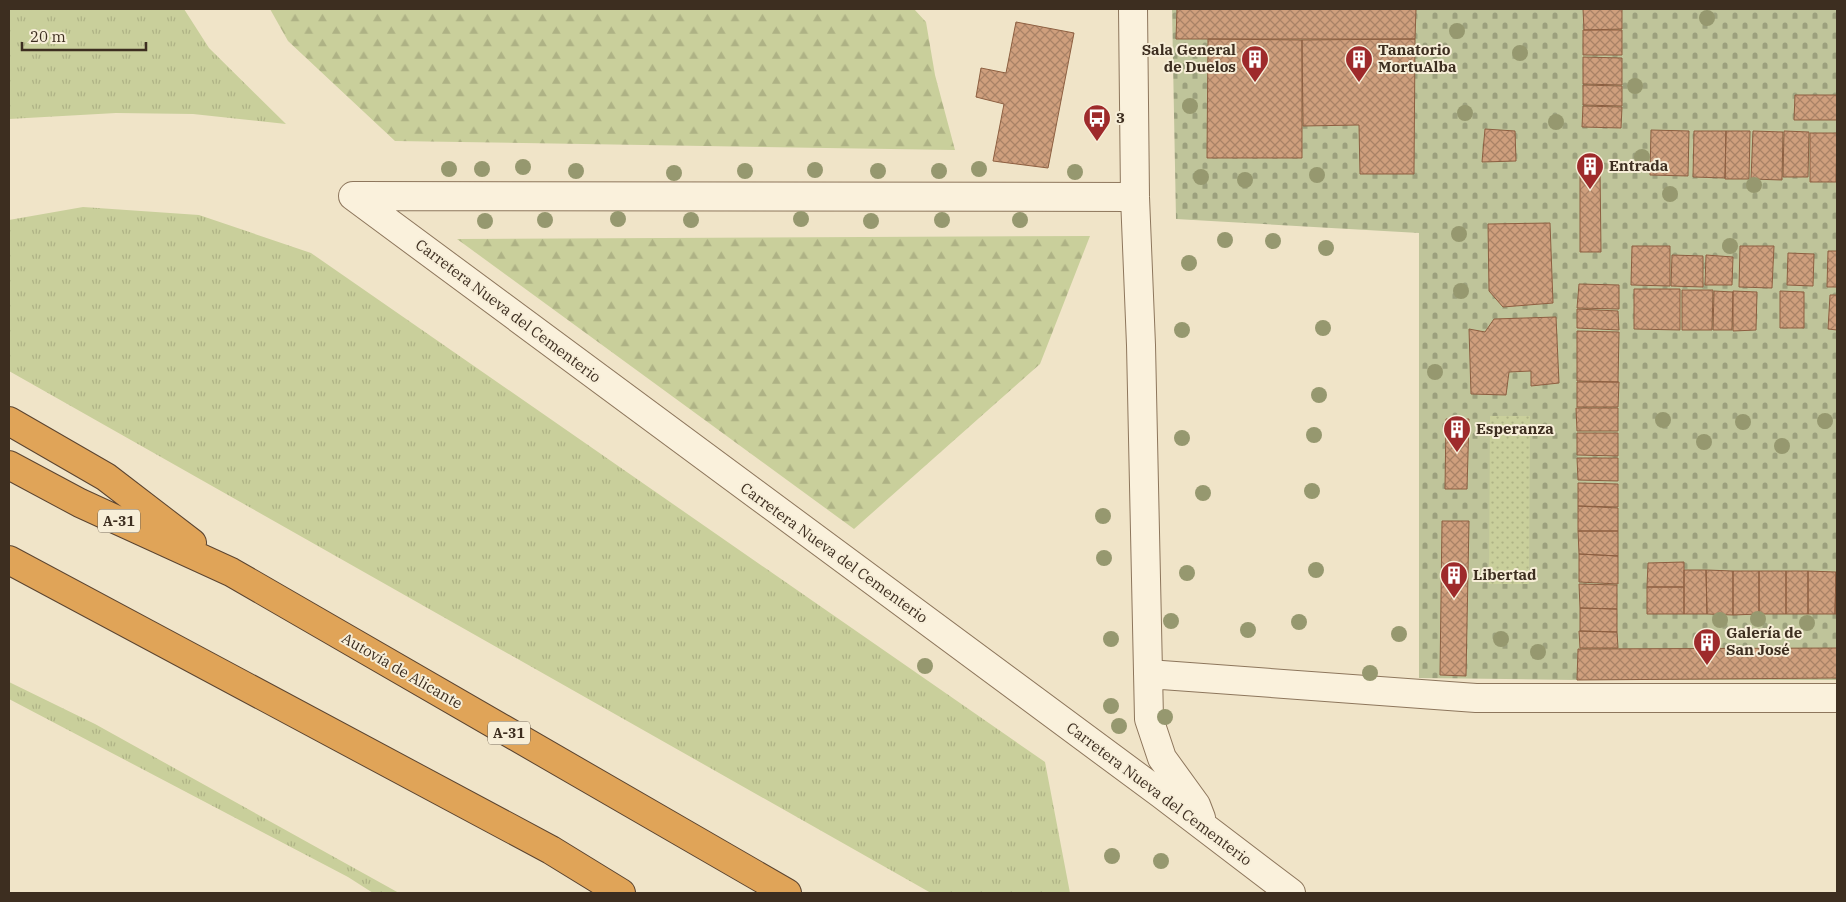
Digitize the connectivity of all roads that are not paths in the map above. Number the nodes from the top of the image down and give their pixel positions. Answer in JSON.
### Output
{"nodes":[{"id":1,"x":1133,"y":9,"type":"edge"},
{"id":2,"x":1135,"y":197,"type":"junction"},
{"id":3,"x":9,"y":421,"type":"edge"},
{"id":4,"x":9,"y":465,"type":"edge"},
{"id":5,"x":9,"y":560,"type":"edge"},
{"id":6,"x":231,"y":572,"type":"junction"},
{"id":7,"x":1148,"y":674,"type":"junction"},
{"id":8,"x":1837,"y":698,"type":"edge"},
{"id":9,"x":1205,"y":829,"type":"junction"},
{"id":10,"x":621,"y":893,"type":"edge"},
{"id":11,"x":787,"y":893,"type":"edge"},
{"id":12,"x":1291,"y":893,"type":"edge"}],
"edges":[{"from":1,"to":2,"type":"street"},
{"from":2,"to":7,"type":"street"},
{"from":2,"to":9,"type":"street","name":"Carretera Nueva del Cementerio"},
{"from":3,"to":6,"type":"highway"},
{"from":4,"to":6,"type":"highway","name":"Autovía de Alicante","number":"A-31"},
{"from":5,"to":10,"type":"highway"},
{"from":6,"to":11,"type":"highway","name":"Autovía de Alicante","number":"A-31"},
{"from":7,"to":8,"type":"street"},
{"from":7,"to":9,"type":"street"},
{"from":9,"to":12,"type":"street","name":"Carretera Nueva del Cementerio"}]}
